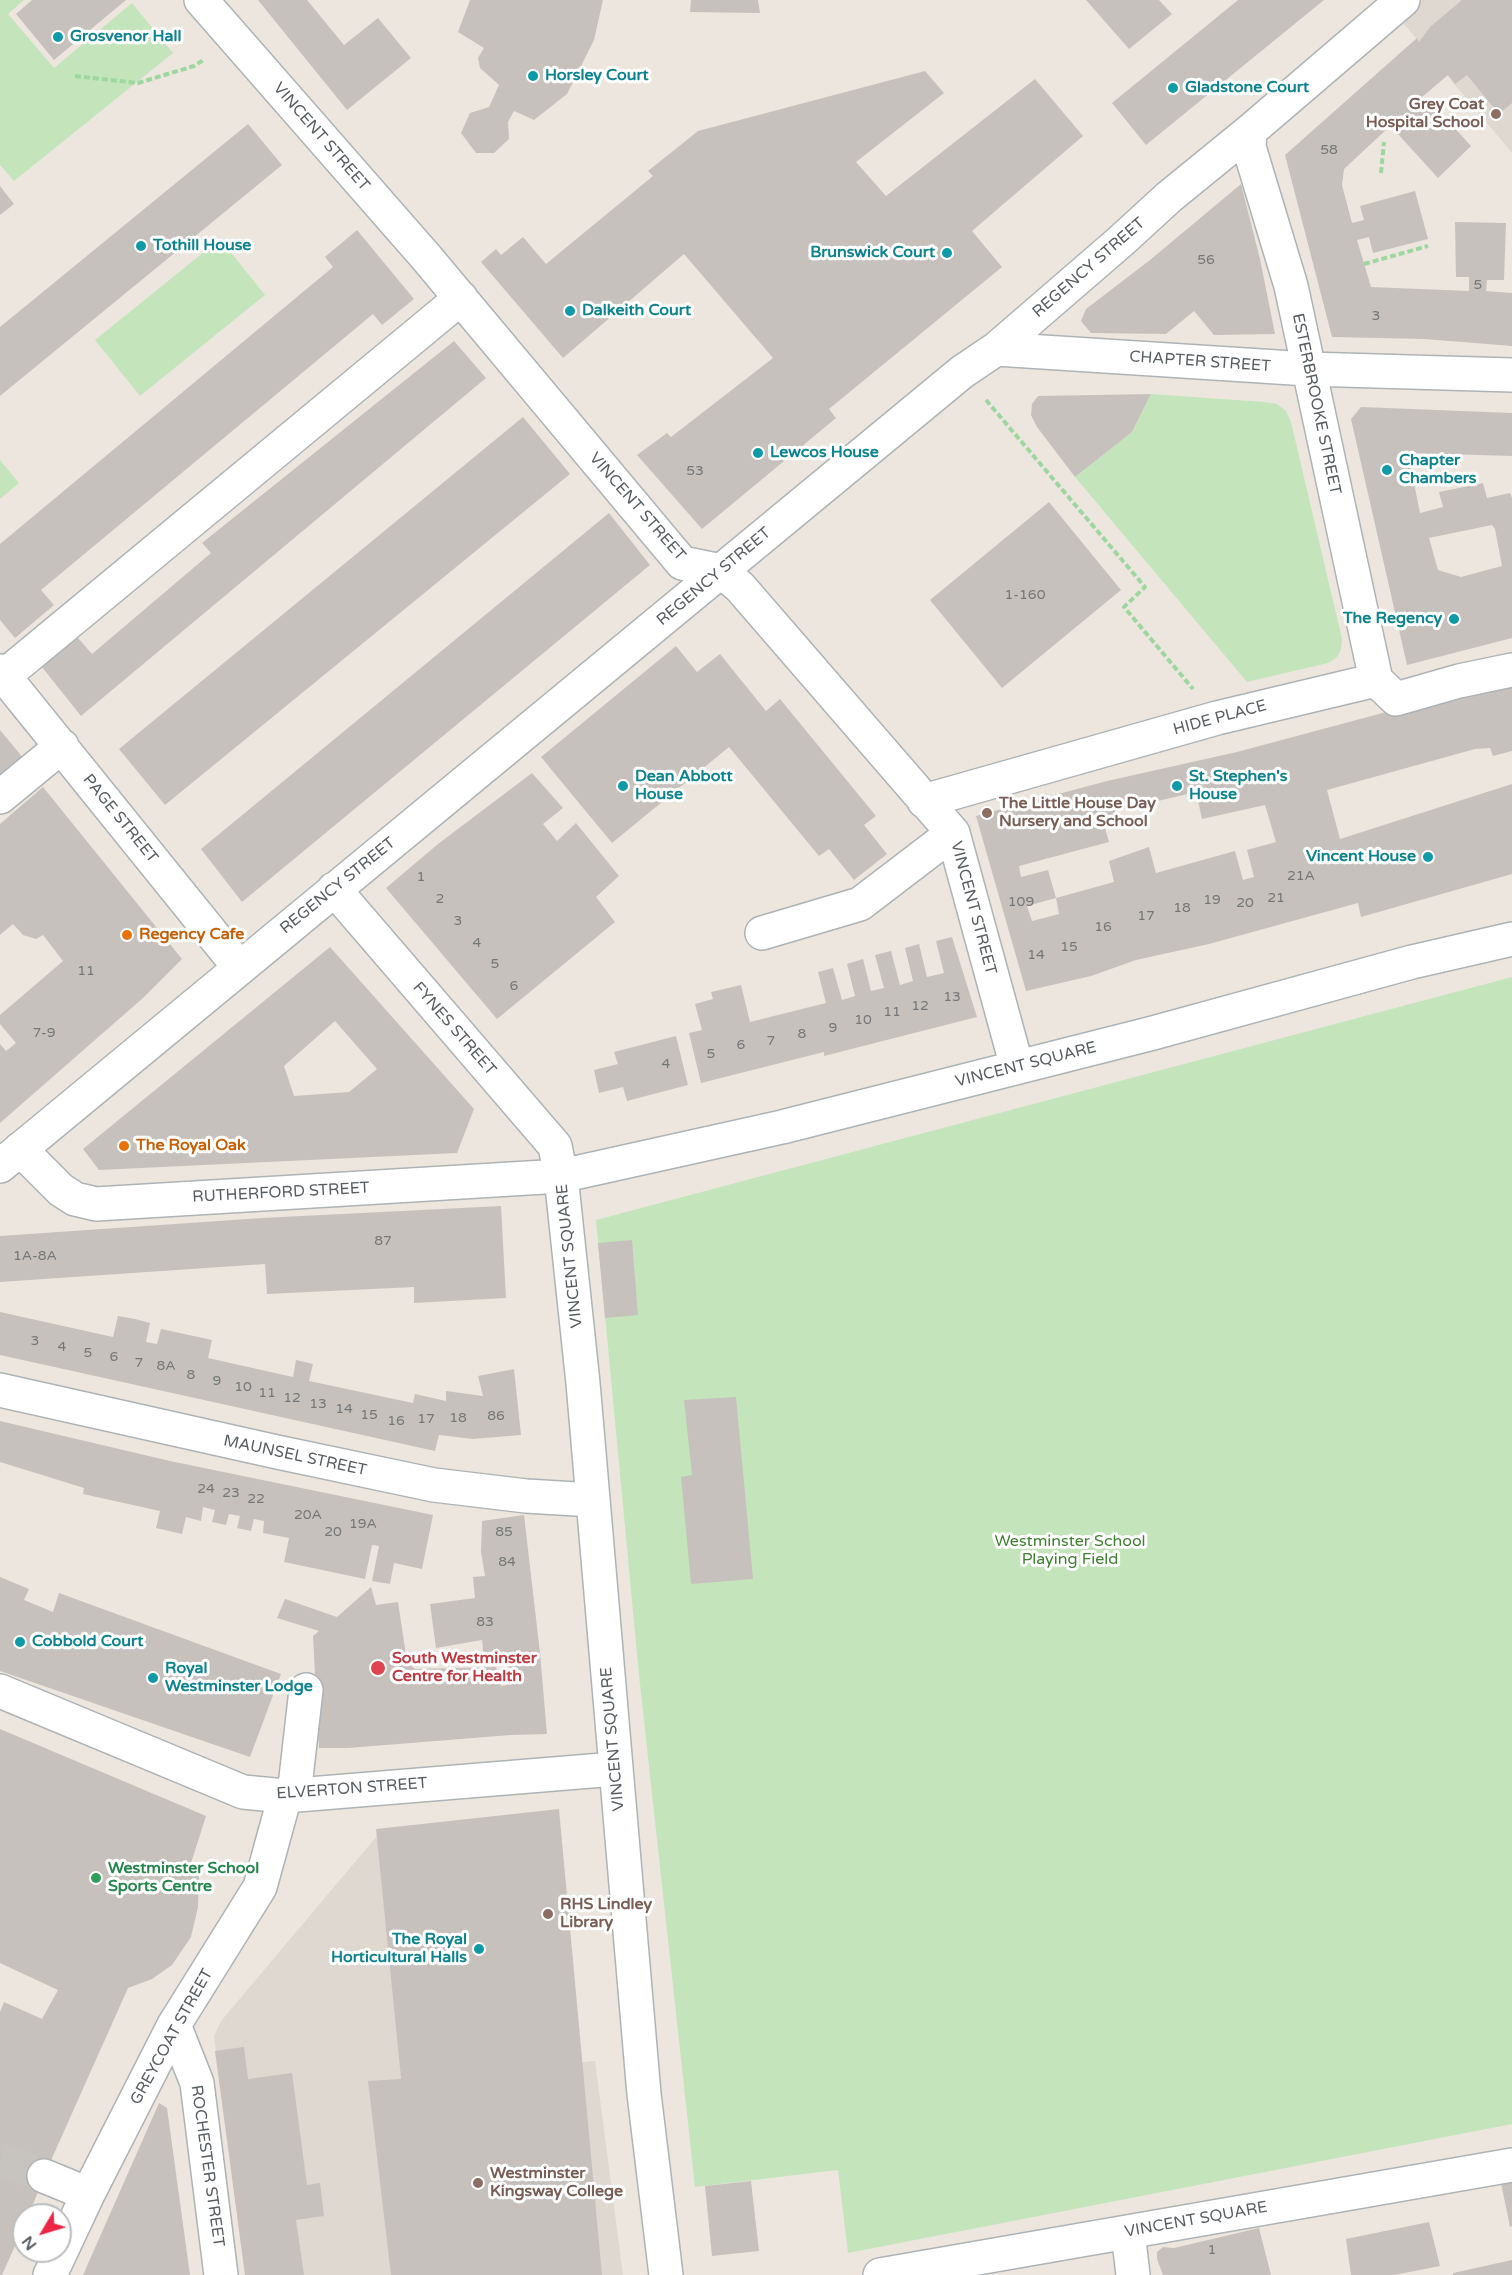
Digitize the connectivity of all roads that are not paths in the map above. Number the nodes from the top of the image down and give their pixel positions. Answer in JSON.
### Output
{"nodes":[{"id":1,"x":201,"y":0,"type":"edge"},
{"id":2,"x":1403,"y":0,"type":"edge"},
{"id":3,"x":1250,"y":131,"type":"junction"},
{"id":4,"x":460,"y":298,"type":"junction"},
{"id":5,"x":996,"y":349,"type":"junction"},
{"id":6,"x":1308,"y":369,"type":"junction"},
{"id":7,"x":1512,"y":375,"type":"edge"},
{"id":8,"x":721,"y":571,"type":"junction"},
{"id":9,"x":1512,"y":670,"type":"edge"},
{"id":10,"x":2,"y":673,"type":"edge"},
{"id":11,"x":1376,"y":680,"type":"junction"},
{"id":12,"x":62,"y":746,"type":"junction"},
{"id":13,"x":0,"y":797,"type":"edge"},
{"id":14,"x":924,"y":801,"type":"junction"},
{"id":15,"x":953,"y":833,"type":"junction"},
{"id":16,"x":334,"y":889,"type":"junction"},
{"id":17,"x":762,"y":933,"type":"dead end"},
{"id":18,"x":1512,"y":939,"type":"edge"},
{"id":19,"x":239,"y":967,"type":"junction"},
{"id":20,"x":1017,"y":1067,"type":"junction"},
{"id":21,"x":10,"y":1158,"type":"edge"},
{"id":22,"x":561,"y":1176,"type":"junction"},
{"id":23,"x":0,"y":1390,"type":"edge"},
{"id":24,"x":593,"y":1500,"type":"junction"},
{"id":25,"x":306,"y":1690,"type":"dead end"},
{"id":26,"x":0,"y":1691,"type":"edge"},
{"id":27,"x":615,"y":1768,"type":"junction"},
{"id":28,"x":290,"y":1796,"type":"junction"},
{"id":29,"x":174,"y":2025,"type":"junction"},
{"id":30,"x":1512,"y":2165,"type":"edge"},
{"id":31,"x":44,"y":2176,"type":"tunnel mouth"},
{"id":32,"x":88,"y":2194,"type":"junction"},
{"id":33,"x":1128,"y":2232,"type":"junction"},
{"id":34,"x":50,"y":2275,"type":"edge"},
{"id":35,"x":221,"y":2275,"type":"edge"},
{"id":36,"x":666,"y":2275,"type":"edge"},
{"id":37,"x":880,"y":2275,"type":"edge"},
{"id":38,"x":1132,"y":2275,"type":"edge"}],
"edges":[{"from":1,"to":4,"type":"street","name":"VINCENT STREET"},
{"from":2,"to":3,"type":"street","name":"REGENCY STREET"},
{"from":3,"to":5,"type":"street","name":"REGENCY STREET"},
{"from":3,"to":6,"type":"street","name":"ESTERBROOKE STREET"},
{"from":4,"to":8,"type":"street","name":"VINCENT STREET"},
{"from":4,"to":10,"type":"street"},
{"from":5,"to":6,"type":"street","name":"CHAPTER STREET"},
{"from":5,"to":8,"type":"street","name":"REGENCY STREET"},
{"from":6,"to":7,"type":"street","name":"CHAPTER STREET"},
{"from":6,"to":11,"type":"street","name":"ESTERBROOKE STREET"},
{"from":8,"to":14,"type":"street","name":"VINCENT STREET"},
{"from":8,"to":16,"type":"street","name":"REGENCY STREET"},
{"from":9,"to":11,"type":"street"},
{"from":10,"to":12,"type":"street","name":"PAGE STREET"},
{"from":11,"to":14,"type":"street","name":"HIDE PLACE"},
{"from":12,"to":13,"type":"street"},
{"from":12,"to":19,"type":"street","name":"PAGE STREET"},
{"from":14,"to":15,"type":"street","name":"VINCENT STREET"},
{"from":15,"to":17,"type":"street"},
{"from":15,"to":20,"type":"street","name":"VINCENT STREET"},
{"from":16,"to":19,"type":"street","name":"REGENCY STREET"},
{"from":16,"to":22,"type":"street","name":"FYNES STREET"},
{"from":18,"to":20,"type":"street","name":"VINCENT SQUARE"},
{"from":19,"to":21,"type":"street","name":"REGENCY STREET"},
{"from":20,"to":22,"type":"street","name":"VINCENT SQUARE"},
{"from":21,"to":22,"type":"street","name":"RUTHERFORD STREET"},
{"from":22,"to":24,"type":"street","name":"VINCENT SQUARE"},
{"from":23,"to":24,"type":"street","name":"MAUNSEL STREET"},
{"from":24,"to":27,"type":"street","name":"VINCENT SQUARE"},
{"from":25,"to":28,"type":"street","name":"GREYCOAT STREET"},
{"from":26,"to":28,"type":"street","name":"ELVERTON STREET"},
{"from":27,"to":28,"type":"street","name":"ELVERTON STREET"},
{"from":27,"to":36,"type":"street","name":"VINCENT SQUARE"},
{"from":28,"to":29,"type":"street","name":"GREYCOAT STREET"},
{"from":29,"to":32,"type":"street","name":"GREYCOAT STREET"},
{"from":29,"to":35,"type":"street","name":"ROCHESTER STREET"},
{"from":30,"to":33,"type":"street","name":"VINCENT SQUARE"},
{"from":31,"to":32,"type":"street"},
{"from":32,"to":34,"type":"street","name":"GREYCOAT STREET"},
{"from":33,"to":37,"type":"street","name":"VINCENT SQUARE"},
{"from":33,"to":38,"type":"street"}]}
